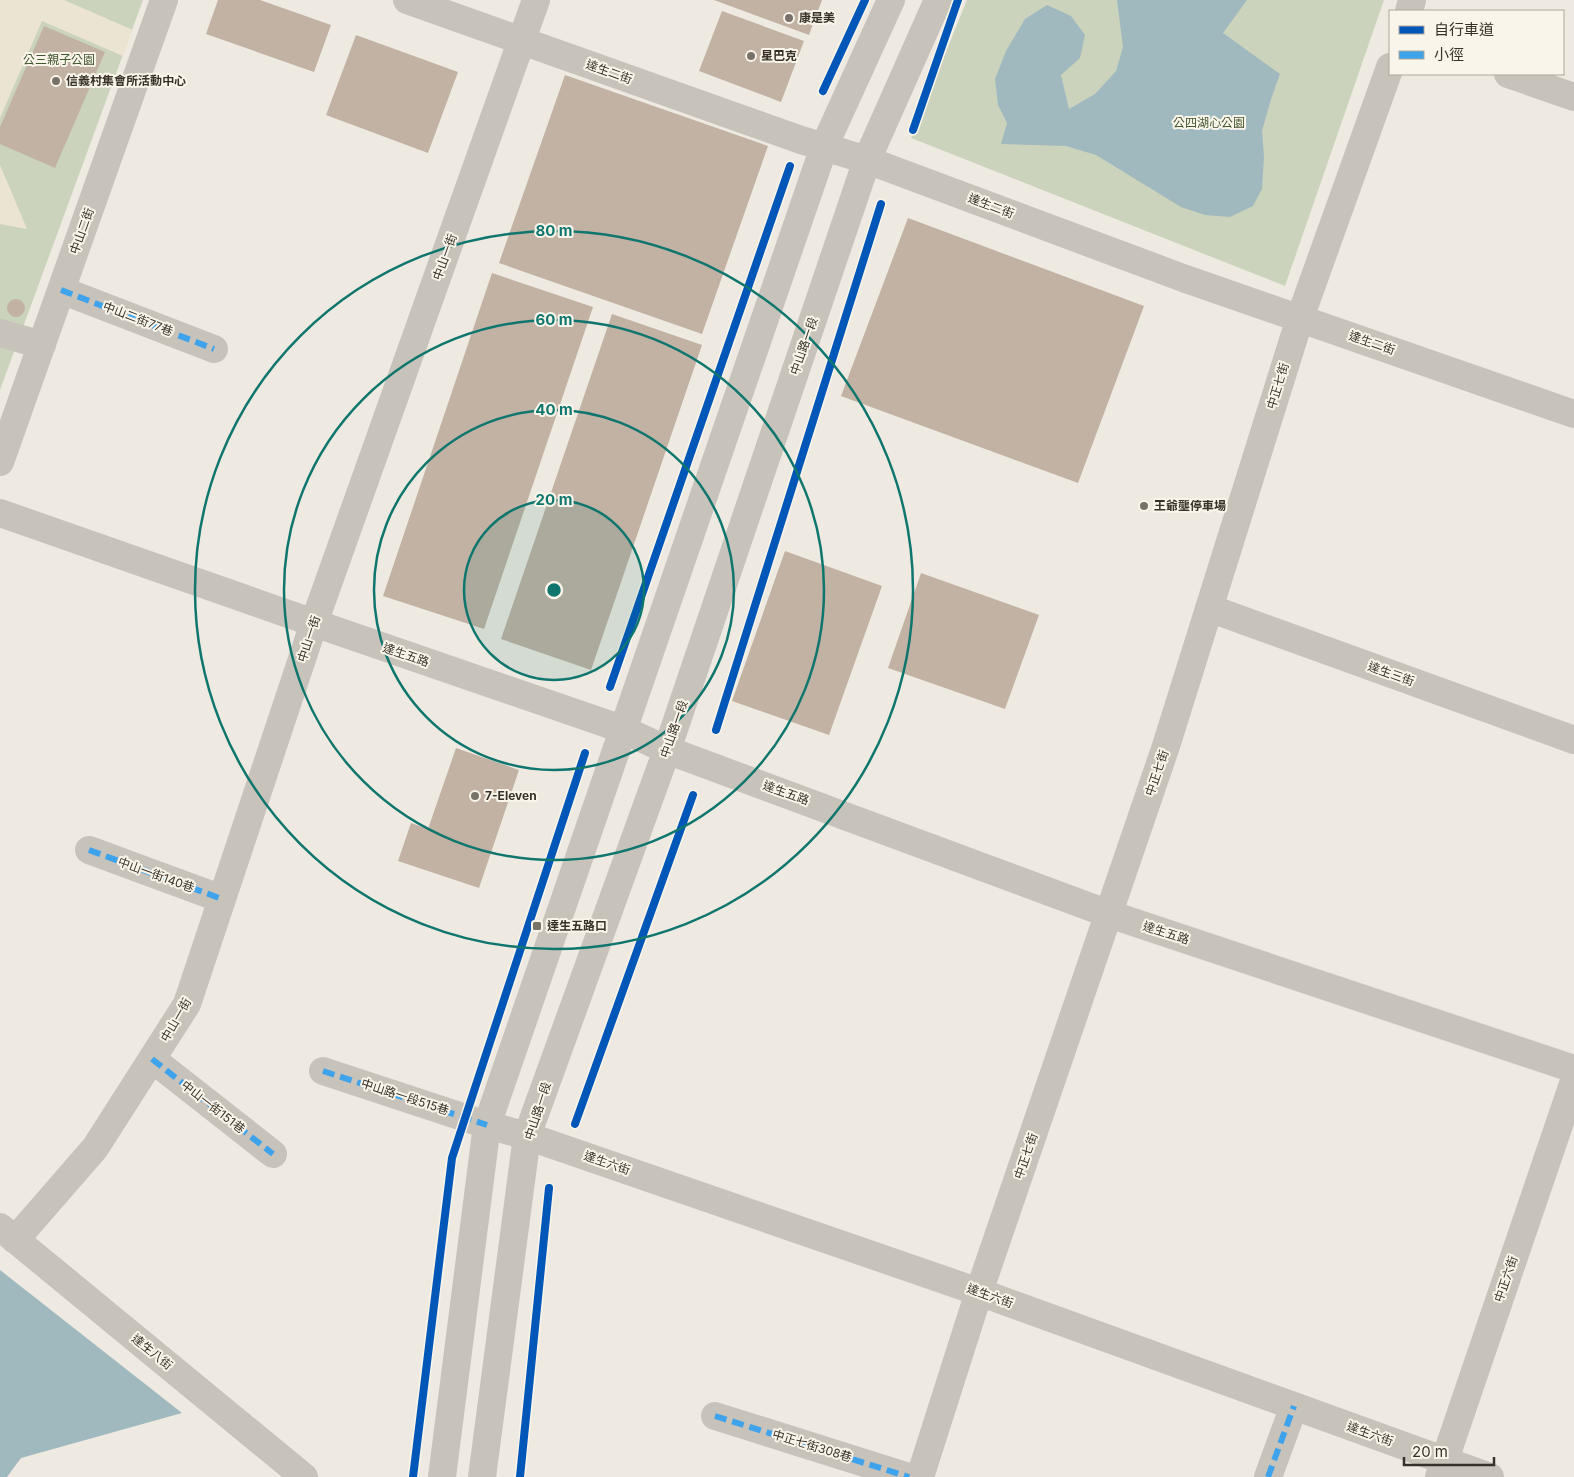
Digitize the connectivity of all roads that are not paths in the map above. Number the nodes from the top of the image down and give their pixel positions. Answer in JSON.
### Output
{"nodes":[{"id":1,"x":164,"y":0,"type":"edge"},
{"id":2,"x":407,"y":0,"type":"edge"},
{"id":3,"x":536,"y":0,"type":"edge"},
{"id":4,"x":891,"y":0,"type":"edge"},
{"id":5,"x":938,"y":0,"type":"edge"},
{"id":6,"x":522,"y":41,"type":"junction"},
{"id":7,"x":1389,"y":70,"type":"edge"},
{"id":8,"x":1511,"y":75,"type":"edge"},
{"id":9,"x":1574,"y":97,"type":"edge"},
{"id":10,"x":824,"y":148,"type":"junction"},
{"id":11,"x":867,"y":160,"type":"junction"},
{"id":12,"x":62,"y":290,"type":"junction"},
{"id":13,"x":1300,"y":318,"type":"junction"},
{"id":14,"x":0,"y":332,"type":"edge"},
{"id":15,"x":42,"y":345,"type":"junction"},
{"id":16,"x":214,"y":349,"type":"dead end"},
{"id":17,"x":1574,"y":414,"type":"edge"},
{"id":18,"x":0,"y":462,"type":"edge"},
{"id":19,"x":0,"y":513,"type":"edge"},
{"id":20,"x":1209,"y":608,"type":"junction"},
{"id":21,"x":314,"y":623,"type":"junction"},
{"id":22,"x":622,"y":729,"type":"junction"},
{"id":23,"x":1574,"y":740,"type":"edge"},
{"id":24,"x":667,"y":750,"type":"junction"},
{"id":25,"x":89,"y":850,"type":"dead end"},
{"id":26,"x":222,"y":899,"type":"junction"},
{"id":27,"x":1109,"y":914,"type":"junction"},
{"id":28,"x":152,"y":1059,"type":"junction"},
{"id":29,"x":1574,"y":1070,"type":"edge"},
{"id":30,"x":323,"y":1071,"type":"dead end"},
{"id":31,"x":1574,"y":1081,"type":"edge"},
{"id":32,"x":486,"y":1125,"type":"junction"},
{"id":33,"x":527,"y":1136,"type":"junction"},
{"id":34,"x":274,"y":1154,"type":"dead end"},
{"id":35,"x":8,"y":1234,"type":"edge"},
{"id":36,"x":979,"y":1292,"type":"junction"},
{"id":37,"x":1294,"y":1406,"type":"junction"},
{"id":38,"x":715,"y":1416,"type":"dead end"},
{"id":39,"x":1442,"y":1469,"type":"edge"},
{"id":40,"x":304,"y":1477,"type":"edge"},
{"id":41,"x":442,"y":1477,"type":"edge"},
{"id":42,"x":482,"y":1477,"type":"edge"},
{"id":43,"x":909,"y":1477,"type":"edge"},
{"id":44,"x":920,"y":1477,"type":"edge"},
{"id":45,"x":1268,"y":1477,"type":"edge"},
{"id":46,"x":1490,"y":1477,"type":"edge"}],
"edges":[{"from":1,"to":12,"type":"street","name":"中山二街"},
{"from":2,"to":6,"type":"street","name":"達生二街"},
{"from":3,"to":6,"type":"street","name":"中山一街"},
{"from":4,"to":10,"type":"street"},
{"from":5,"to":11,"type":"street","name":"中山路一段"},
{"from":6,"to":10,"type":"street","name":"達生二街"},
{"from":6,"to":21,"type":"street","name":"中山一街"},
{"from":7,"to":13,"type":"street","name":"中正七街"},
{"from":8,"to":9,"type":"street"},
{"from":10,"to":11,"type":"street","name":"達生二街"},
{"from":10,"to":22,"type":"street"},
{"from":11,"to":13,"type":"street","name":"達生二街"},
{"from":11,"to":24,"type":"street","name":"中山路一段"},
{"from":12,"to":15,"type":"street","name":"中山二街"},
{"from":12,"to":16,"type":"street","name":"中山二街77巷"},
{"from":13,"to":17,"type":"street","name":"達生二街"},
{"from":13,"to":20,"type":"street","name":"中正七街"},
{"from":14,"to":15,"type":"street"},
{"from":15,"to":18,"type":"street","name":"中山二街"},
{"from":19,"to":21,"type":"street","name":"達生五路"},
{"from":20,"to":23,"type":"street","name":"達生三街"},
{"from":20,"to":27,"type":"street","name":"中正七街"},
{"from":21,"to":22,"type":"street","name":"達生五路"},
{"from":21,"to":26,"type":"street","name":"中山一街"},
{"from":22,"to":24,"type":"street","name":"達生五路"},
{"from":22,"to":32,"type":"street"},
{"from":24,"to":27,"type":"street","name":"達生五路"},
{"from":24,"to":33,"type":"street","name":"中山路一段"},
{"from":25,"to":26,"type":"street","name":"中山一街140巷"},
{"from":26,"to":28,"type":"street","name":"中山一街"},
{"from":27,"to":29,"type":"street","name":"達生五路"},
{"from":27,"to":36,"type":"street","name":"中正七街"},
{"from":28,"to":34,"type":"street","name":"中山一街151巷"},
{"from":28,"to":35,"type":"street","name":"中山一街"},
{"from":30,"to":32,"type":"street","name":"中山路一段515巷"},
{"from":31,"to":39,"type":"street","name":"中正六街"},
{"from":32,"to":33,"type":"street","name":"達生六街"},
{"from":32,"to":41,"type":"street"},
{"from":33,"to":36,"type":"street","name":"達生六街"},
{"from":33,"to":42,"type":"street","name":"中山路一段"},
{"from":35,"to":40,"type":"street","name":"達生八街"},
{"from":36,"to":37,"type":"street","name":"達生六街"},
{"from":36,"to":44,"type":"street","name":"中正七街"},
{"from":37,"to":39,"type":"street","name":"達生六街"},
{"from":37,"to":45,"type":"street"},
{"from":38,"to":43,"type":"street","name":"中正七街308巷"},
{"from":39,"to":46,"type":"street","name":"達生六街"}]}
